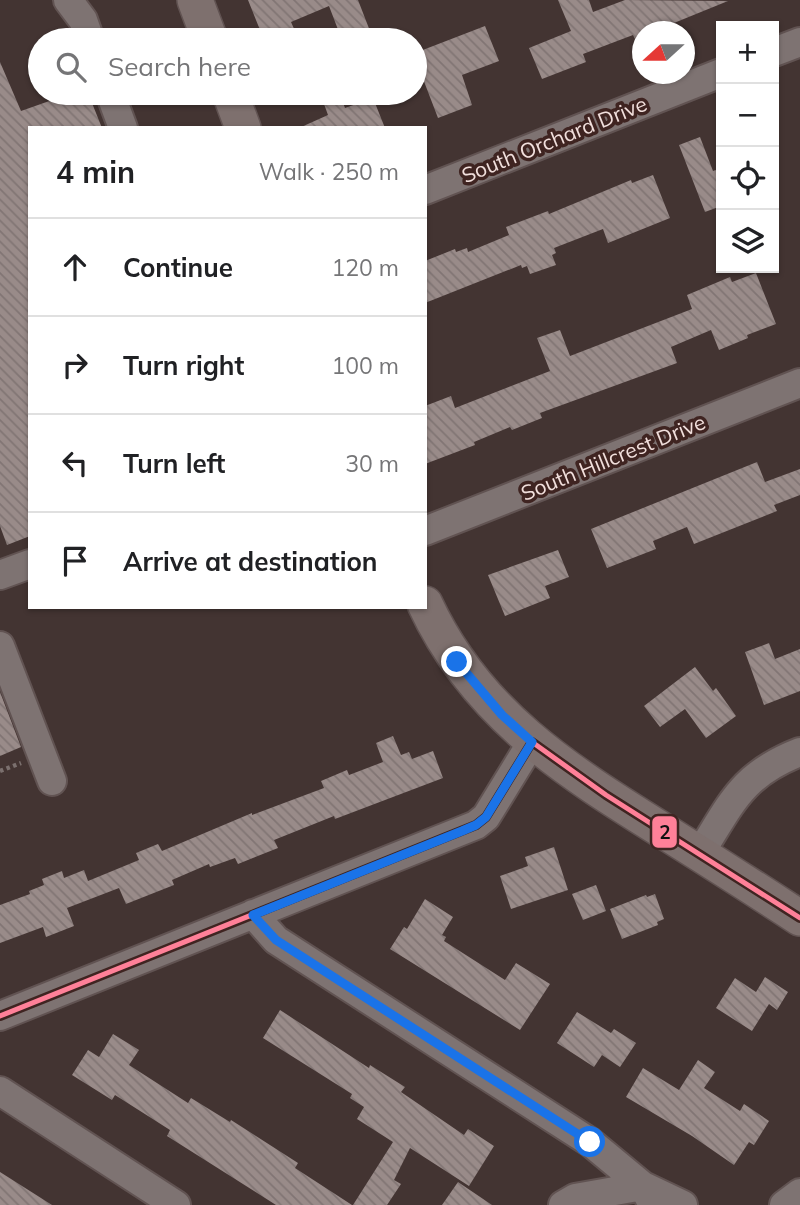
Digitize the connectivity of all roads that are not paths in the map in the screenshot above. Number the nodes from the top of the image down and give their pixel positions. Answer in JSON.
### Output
{"nodes":[{"id":1,"x":68,"y":0,"type":"edge"},
{"id":2,"x":195,"y":0,"type":"edge"},
{"id":3,"x":86,"y":28,"type":"edge"},
{"id":4,"x":206,"y":28,"type":"edge"},
{"id":5,"x":800,"y":42,"type":"edge"},
{"id":6,"x":779,"y":50,"type":"edge"},
{"id":7,"x":716,"y":75,"type":"edge"},
{"id":8,"x":114,"y":105,"type":"edge"},
{"id":9,"x":234,"y":105,"type":"edge"},
{"id":10,"x":122,"y":126,"type":"edge"},
{"id":11,"x":242,"y":126,"type":"edge"},
{"id":12,"x":427,"y":189,"type":"edge"},
{"id":13,"x":800,"y":383,"type":"edge"},
{"id":14,"x":427,"y":530,"type":"edge"},
{"id":15,"x":28,"y":565,"type":"edge"},
{"id":16,"x":0,"y":575,"type":"edge"},
{"id":17,"x":427,"y":608,"type":"edge"},
{"id":18,"x":0,"y":646,"type":"edge"},
{"id":19,"x":532,"y":742,"type":"junction"},
{"id":20,"x":800,"y":752,"type":"edge"},
{"id":21,"x":52,"y":781,"type":"dead end"},
{"id":22,"x":700,"y":853,"type":"junction"},
{"id":23,"x":253,"y":915,"type":"junction"},
{"id":24,"x":800,"y":918,"type":"edge"},
{"id":25,"x":0,"y":1016,"type":"edge"},
{"id":26,"x":0,"y":1091,"type":"edge"},
{"id":27,"x":800,"y":1193,"type":"edge"},
{"id":28,"x":648,"y":1195,"type":"edge"},
{"id":29,"x":176,"y":1205,"type":"edge"},
{"id":30,"x":563,"y":1205,"type":"edge"},
{"id":31,"x":683,"y":1205,"type":"edge"},
{"id":32,"x":784,"y":1205,"type":"edge"}],
"edges":[{"from":1,"to":3,"type":"street"},
{"from":2,"to":4,"type":"main road"},
{"from":5,"to":6,"type":"street"},
{"from":7,"to":12,"type":"street","name":"South Orchard Drive"},
{"from":8,"to":10,"type":"street"},
{"from":9,"to":11,"type":"main road"},
{"from":13,"to":14,"type":"street","name":"South Hillcrest Drive"},
{"from":15,"to":16,"type":"street"},
{"from":17,"to":19,"type":"main road"},
{"from":18,"to":21,"type":"street"},
{"from":19,"to":22,"type":"main road"},
{"from":19,"to":23,"type":"street"},
{"from":20,"to":22,"type":"street"},
{"from":22,"to":24,"type":"main road"},
{"from":23,"to":25,"type":"street"},
{"from":23,"to":28,"type":"street"},
{"from":26,"to":29,"type":"street"},
{"from":27,"to":32,"type":"street"},
{"from":28,"to":30,"type":"street"},
{"from":28,"to":31,"type":"street"}]}
